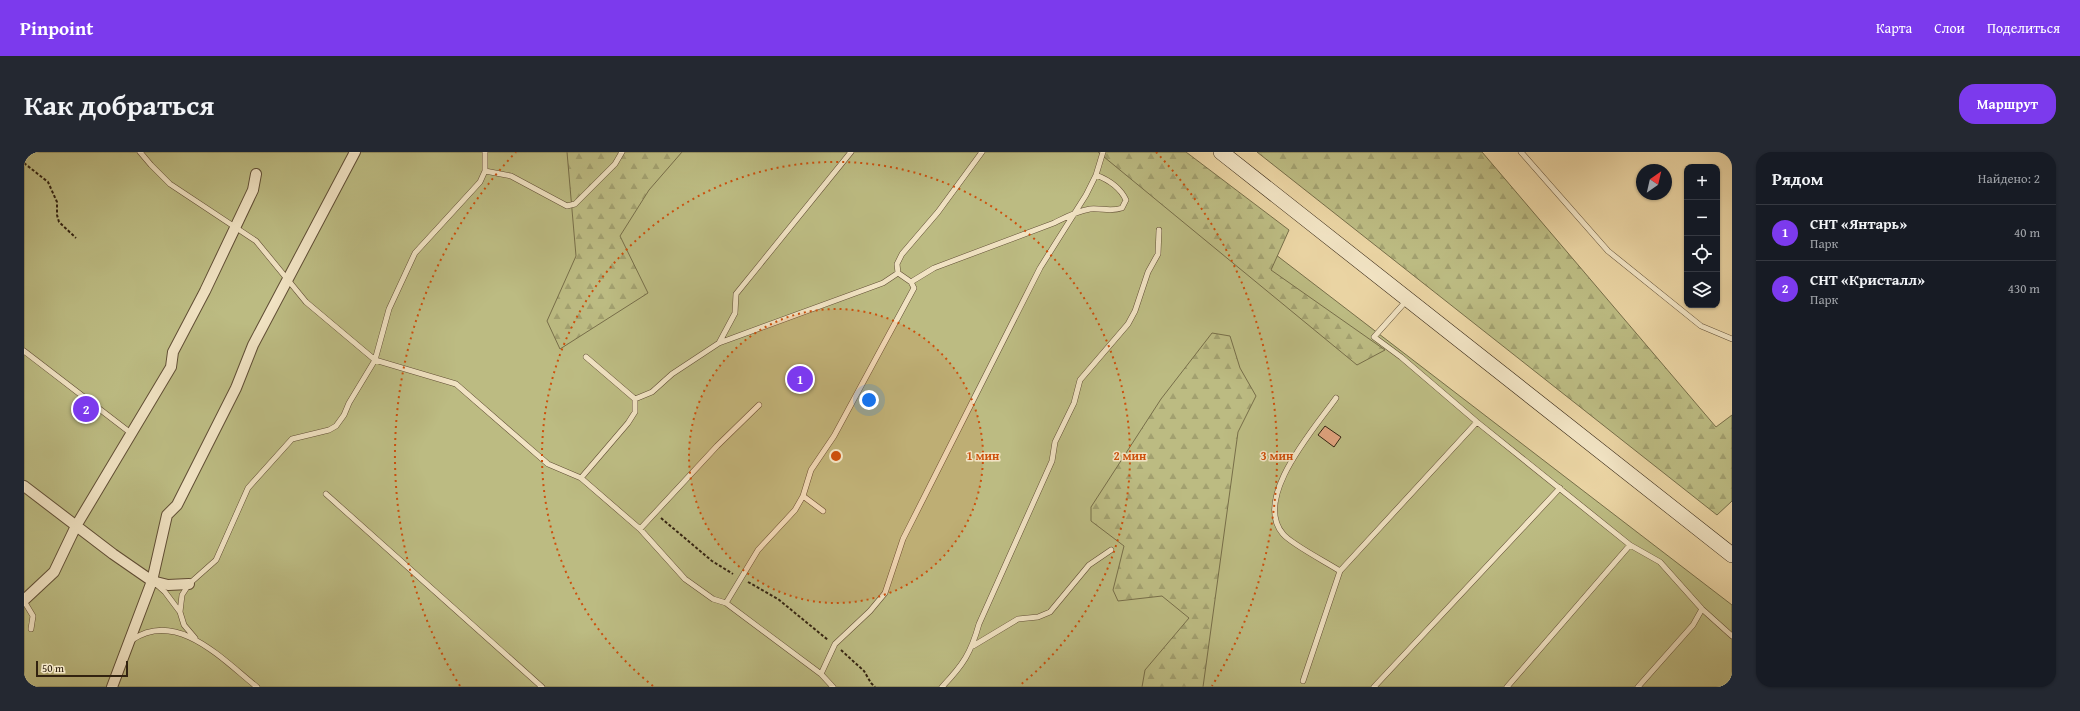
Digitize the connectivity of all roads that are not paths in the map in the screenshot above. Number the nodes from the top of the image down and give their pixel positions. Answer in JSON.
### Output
{"nodes":[{"id":1,"x":140,"y":152,"type":"edge"},
{"id":2,"x":355,"y":152,"type":"edge"},
{"id":3,"x":485,"y":152,"type":"edge"},
{"id":4,"x":622,"y":152,"type":"edge"},
{"id":5,"x":851,"y":152,"type":"edge"},
{"id":6,"x":982,"y":152,"type":"edge"},
{"id":7,"x":1103,"y":152,"type":"edge"},
{"id":8,"x":1221,"y":152,"type":"edge"},
{"id":9,"x":1521,"y":152,"type":"edge"},
{"id":10,"x":484,"y":171,"type":"junction"},
{"id":11,"x":256,"y":174,"type":"dead end"},
{"id":12,"x":1096,"y":175,"type":"junction"},
{"id":13,"x":1072,"y":214,"type":"junction"},
{"id":14,"x":235,"y":227,"type":"junction"},
{"id":15,"x":1160,"y":230,"type":"dead end"},
{"id":16,"x":898,"y":273,"type":"junction"},
{"id":17,"x":286,"y":279,"type":"junction"},
{"id":18,"x":911,"y":282,"type":"junction"},
{"id":19,"x":1408,"y":299,"type":"junction"},
{"id":20,"x":1732,"y":339,"type":"edge"},
{"id":21,"x":719,"y":343,"type":"junction"},
{"id":22,"x":24,"y":351,"type":"edge"},
{"id":23,"x":586,"y":357,"type":"dead end"},
{"id":24,"x":375,"y":360,"type":"junction"},
{"id":25,"x":1336,"y":398,"type":"dead end"},
{"id":26,"x":635,"y":400,"type":"junction"},
{"id":27,"x":759,"y":405,"type":"dead end"},
{"id":28,"x":1477,"y":422,"type":"junction"},
{"id":29,"x":132,"y":434,"type":"junction"},
{"id":30,"x":581,"y":478,"type":"junction"},
{"id":31,"x":24,"y":486,"type":"edge"},
{"id":32,"x":1560,"y":488,"type":"junction"},
{"id":33,"x":326,"y":494,"type":"dead end"},
{"id":34,"x":803,"y":496,"type":"junction"},
{"id":35,"x":823,"y":511,"type":"dead end"},
{"id":36,"x":76,"y":526,"type":"junction"},
{"id":37,"x":640,"y":529,"type":"junction"},
{"id":38,"x":1630,"y":545,"type":"junction"},
{"id":39,"x":1111,"y":550,"type":"dead end"},
{"id":40,"x":1732,"y":555,"type":"edge"},
{"id":41,"x":1340,"y":571,"type":"junction"},
{"id":42,"x":152,"y":581,"type":"junction"},
{"id":43,"x":189,"y":584,"type":"junction"},
{"id":44,"x":24,"y":601,"type":"edge"},
{"id":45,"x":726,"y":603,"type":"junction"},
{"id":46,"x":1702,"y":609,"type":"junction"},
{"id":47,"x":180,"y":612,"type":"junction"},
{"id":48,"x":31,"y":629,"type":"dead end"},
{"id":49,"x":1732,"y":636,"type":"edge"},
{"id":50,"x":195,"y":638,"type":"junction"},
{"id":51,"x":130,"y":641,"type":"junction"},
{"id":52,"x":973,"y":646,"type":"junction"},
{"id":53,"x":820,"y":674,"type":"junction"},
{"id":54,"x":1303,"y":681,"type":"dead end"},
{"id":55,"x":112,"y":687,"type":"edge"},
{"id":56,"x":257,"y":687,"type":"edge"},
{"id":57,"x":542,"y":687,"type":"edge"},
{"id":58,"x":833,"y":687,"type":"edge"},
{"id":59,"x":942,"y":687,"type":"edge"},
{"id":60,"x":1374,"y":687,"type":"edge"},
{"id":61,"x":1507,"y":687,"type":"edge"},
{"id":62,"x":1638,"y":687,"type":"edge"}],
"edges":[{"from":1,"to":14,"type":"lane"},
{"from":2,"to":17,"type":"street"},
{"from":3,"to":10,"type":"lane"},
{"from":4,"to":10,"type":"lane"},
{"from":5,"to":21,"type":"lane"},
{"from":6,"to":16,"type":"lane"},
{"from":7,"to":12,"type":"lane"},
{"from":8,"to":19,"type":"main road"},
{"from":9,"to":20,"type":"lane"},
{"from":10,"to":24,"type":"lane"},
{"from":11,"to":14,"type":"street"},
{"from":12,"to":13,"type":"lane"},
{"from":12,"to":13,"type":"lane"},
{"from":13,"to":18,"type":"lane"},
{"from":13,"to":53,"type":"lane"},
{"from":14,"to":17,"type":"lane"},
{"from":14,"to":29,"type":"street"},
{"from":15,"to":52,"type":"lane"},
{"from":16,"to":18,"type":"lane"},
{"from":16,"to":21,"type":"lane"},
{"from":17,"to":24,"type":"lane"},
{"from":17,"to":42,"type":"street"},
{"from":18,"to":34,"type":"lane"},
{"from":19,"to":28,"type":"lane"},
{"from":19,"to":40,"type":"main road"},
{"from":21,"to":26,"type":"lane"},
{"from":22,"to":29,"type":"lane"},
{"from":23,"to":26,"type":"lane"},
{"from":24,"to":30,"type":"lane"},
{"from":24,"to":43,"type":"lane"},
{"from":25,"to":41,"type":"lane"},
{"from":26,"to":30,"type":"lane"},
{"from":27,"to":37,"type":"lane"},
{"from":28,"to":32,"type":"lane"},
{"from":28,"to":41,"type":"lane"},
{"from":29,"to":36,"type":"street"},
{"from":30,"to":37,"type":"lane"},
{"from":31,"to":36,"type":"street"},
{"from":32,"to":38,"type":"lane"},
{"from":32,"to":60,"type":"lane"},
{"from":33,"to":57,"type":"lane"},
{"from":34,"to":35,"type":"lane"},
{"from":34,"to":45,"type":"lane"},
{"from":36,"to":42,"type":"street"},
{"from":36,"to":44,"type":"street"},
{"from":37,"to":45,"type":"lane"},
{"from":38,"to":46,"type":"lane"},
{"from":38,"to":61,"type":"lane"},
{"from":39,"to":52,"type":"lane"},
{"from":41,"to":54,"type":"lane"},
{"from":42,"to":43,"type":"street"},
{"from":42,"to":47,"type":"lane"},
{"from":42,"to":51,"type":"street"},
{"from":43,"to":47,"type":"lane"},
{"from":44,"to":48,"type":"lane"},
{"from":45,"to":53,"type":"lane"},
{"from":46,"to":49,"type":"lane"},
{"from":46,"to":62,"type":"lane"},
{"from":47,"to":50,"type":"lane"},
{"from":50,"to":51,"type":"lane"},
{"from":50,"to":56,"type":"lane"},
{"from":51,"to":55,"type":"street"},
{"from":52,"to":59,"type":"lane"},
{"from":53,"to":58,"type":"lane"}]}
